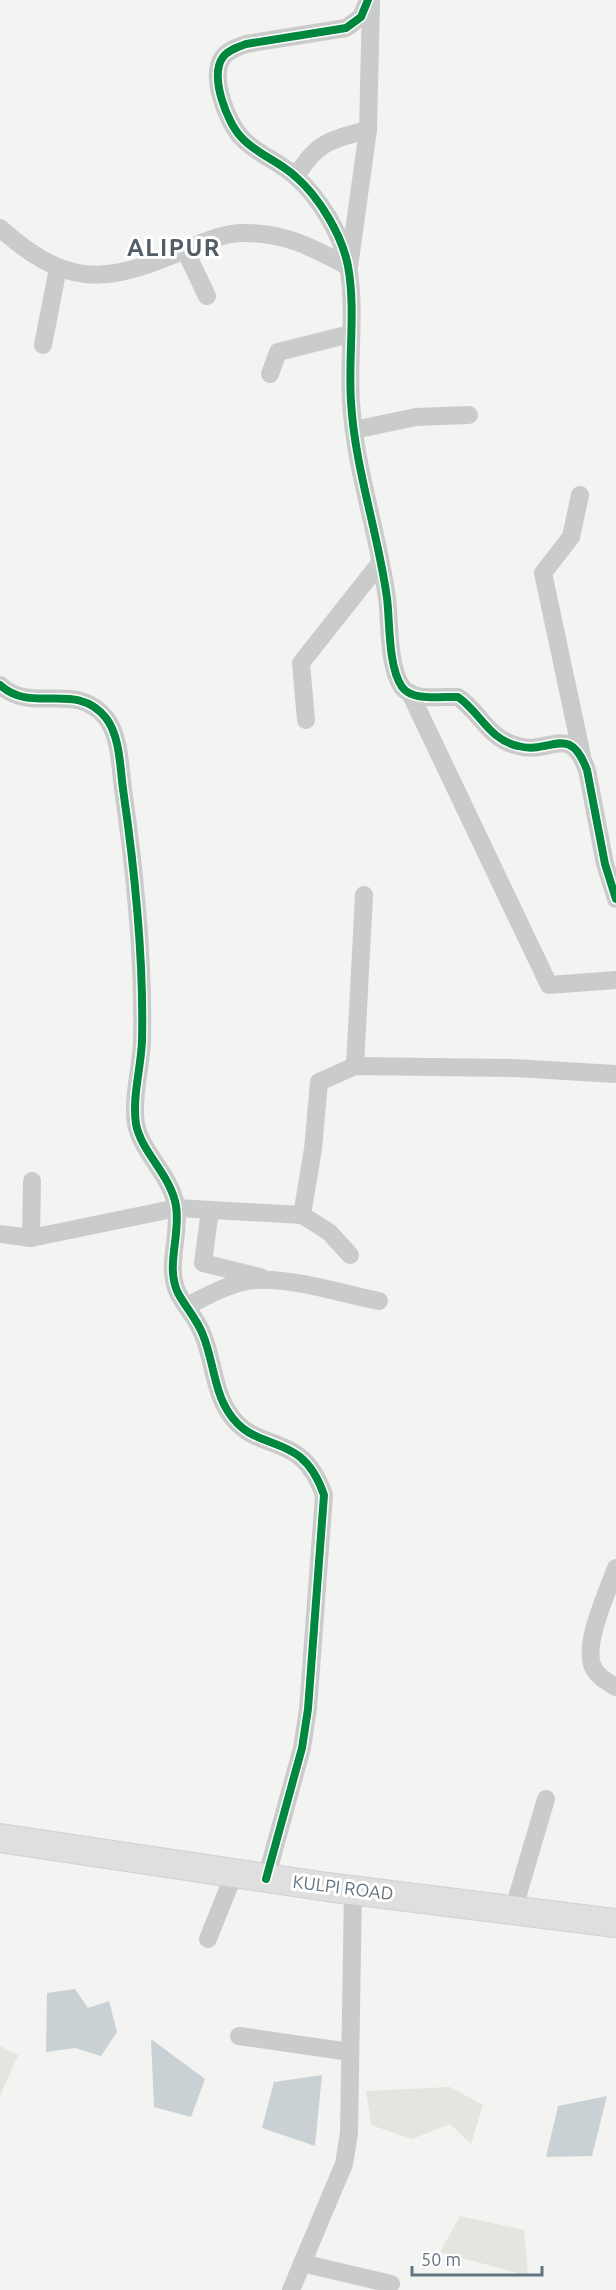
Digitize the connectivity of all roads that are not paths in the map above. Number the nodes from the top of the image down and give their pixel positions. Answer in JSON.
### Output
{"nodes":[{"id":1,"x":370,"y":0,"type":"edge"},
{"id":2,"x":368,"y":130,"type":"junction"},
{"id":3,"x":296,"y":177,"type":"junction"},
{"id":4,"x":0,"y":228,"type":"edge"},
{"id":5,"x":185,"y":250,"type":"junction"},
{"id":6,"x":348,"y":267,"type":"junction"},
{"id":7,"x":58,"y":268,"type":"junction"},
{"id":8,"x":207,"y":296,"type":"dead end"},
{"id":9,"x":350,"y":334,"type":"junction"},
{"id":10,"x":43,"y":345,"type":"dead end"},
{"id":11,"x":270,"y":374,"type":"dead end"},
{"id":12,"x":470,"y":415,"type":"dead end"},
{"id":13,"x":354,"y":430,"type":"junction"},
{"id":14,"x":580,"y":495,"type":"dead end"},
{"id":15,"x":380,"y":563,"type":"junction"},
{"id":16,"x":0,"y":685,"type":"edge"},
{"id":17,"x":410,"y":693,"type":"junction"},
{"id":18,"x":306,"y":720,"type":"dead end"},
{"id":19,"x":582,"y":756,"type":"junction"},
{"id":20,"x":364,"y":895,"type":"dead end"},
{"id":21,"x":616,"y":899,"type":"edge"},
{"id":22,"x":616,"y":980,"type":"edge"},
{"id":23,"x":355,"y":1066,"type":"junction"},
{"id":24,"x":616,"y":1074,"type":"edge"},
{"id":25,"x":32,"y":1181,"type":"dead end"},
{"id":26,"x":177,"y":1208,"type":"junction"},
{"id":27,"x":210,"y":1210,"type":"junction"},
{"id":28,"x":302,"y":1215,"type":"junction"},
{"id":29,"x":0,"y":1234,"type":"edge"},
{"id":30,"x":31,"y":1238,"type":"junction"},
{"id":31,"x":350,"y":1255,"type":"dead end"},
{"id":32,"x":276,"y":1281,"type":"junction"},
{"id":33,"x":379,"y":1301,"type":"dead end"},
{"id":34,"x":187,"y":1306,"type":"junction"},
{"id":35,"x":616,"y":1568,"type":"edge"},
{"id":36,"x":616,"y":1687,"type":"edge"},
{"id":37,"x":546,"y":1799,"type":"dead end"},
{"id":38,"x":0,"y":1838,"type":"edge"},
{"id":39,"x":234,"y":1874,"type":"junction"},
{"id":40,"x":266,"y":1879,"type":"junction"},
{"id":41,"x":353,"y":1890,"type":"junction"},
{"id":42,"x":513,"y":1911,"type":"junction"},
{"id":43,"x":616,"y":1923,"type":"edge"},
{"id":44,"x":208,"y":1939,"type":"dead end"},
{"id":45,"x":239,"y":2036,"type":"dead end"},
{"id":46,"x":351,"y":2052,"type":"junction"},
{"id":47,"x":302,"y":2263,"type":"junction"},
{"id":48,"x":391,"y":2284,"type":"dead end"},
{"id":49,"x":291,"y":2290,"type":"edge"}],
"edges":[{"from":1,"to":2,"type":"street"},
{"from":1,"to":3,"type":"street"},
{"from":2,"to":3,"type":"street"},
{"from":2,"to":6,"type":"street"},
{"from":3,"to":6,"type":"street"},
{"from":4,"to":7,"type":"street"},
{"from":5,"to":6,"type":"street"},
{"from":5,"to":7,"type":"street"},
{"from":5,"to":8,"type":"street"},
{"from":6,"to":9,"type":"street"},
{"from":7,"to":10,"type":"street"},
{"from":9,"to":11,"type":"street"},
{"from":9,"to":13,"type":"street"},
{"from":12,"to":13,"type":"street"},
{"from":13,"to":15,"type":"street"},
{"from":14,"to":19,"type":"street"},
{"from":15,"to":17,"type":"street"},
{"from":15,"to":18,"type":"street"},
{"from":16,"to":26,"type":"street"},
{"from":17,"to":19,"type":"street"},
{"from":17,"to":22,"type":"street"},
{"from":19,"to":21,"type":"street"},
{"from":20,"to":23,"type":"street"},
{"from":23,"to":24,"type":"street"},
{"from":23,"to":28,"type":"street"},
{"from":25,"to":30,"type":"street"},
{"from":26,"to":27,"type":"street"},
{"from":26,"to":30,"type":"street"},
{"from":26,"to":34,"type":"street"},
{"from":27,"to":28,"type":"street"},
{"from":27,"to":32,"type":"street"},
{"from":28,"to":31,"type":"street"},
{"from":29,"to":30,"type":"street"},
{"from":32,"to":33,"type":"street"},
{"from":32,"to":34,"type":"street"},
{"from":34,"to":40,"type":"street"},
{"from":35,"to":36,"type":"street"},
{"from":37,"to":42,"type":"street"},
{"from":38,"to":39,"type":"main road","name":"KULPI ROAD"},
{"from":39,"to":40,"type":"main road","name":"KULPI ROAD"},
{"from":39,"to":44,"type":"street"},
{"from":40,"to":41,"type":"main road","name":"KULPI ROAD"},
{"from":41,"to":42,"type":"main road","name":"KULPI ROAD"},
{"from":41,"to":46,"type":"street"},
{"from":42,"to":43,"type":"main road","name":"KULPI ROAD"},
{"from":45,"to":46,"type":"street"},
{"from":46,"to":47,"type":"street"},
{"from":47,"to":48,"type":"street"},
{"from":47,"to":49,"type":"street"}]}
